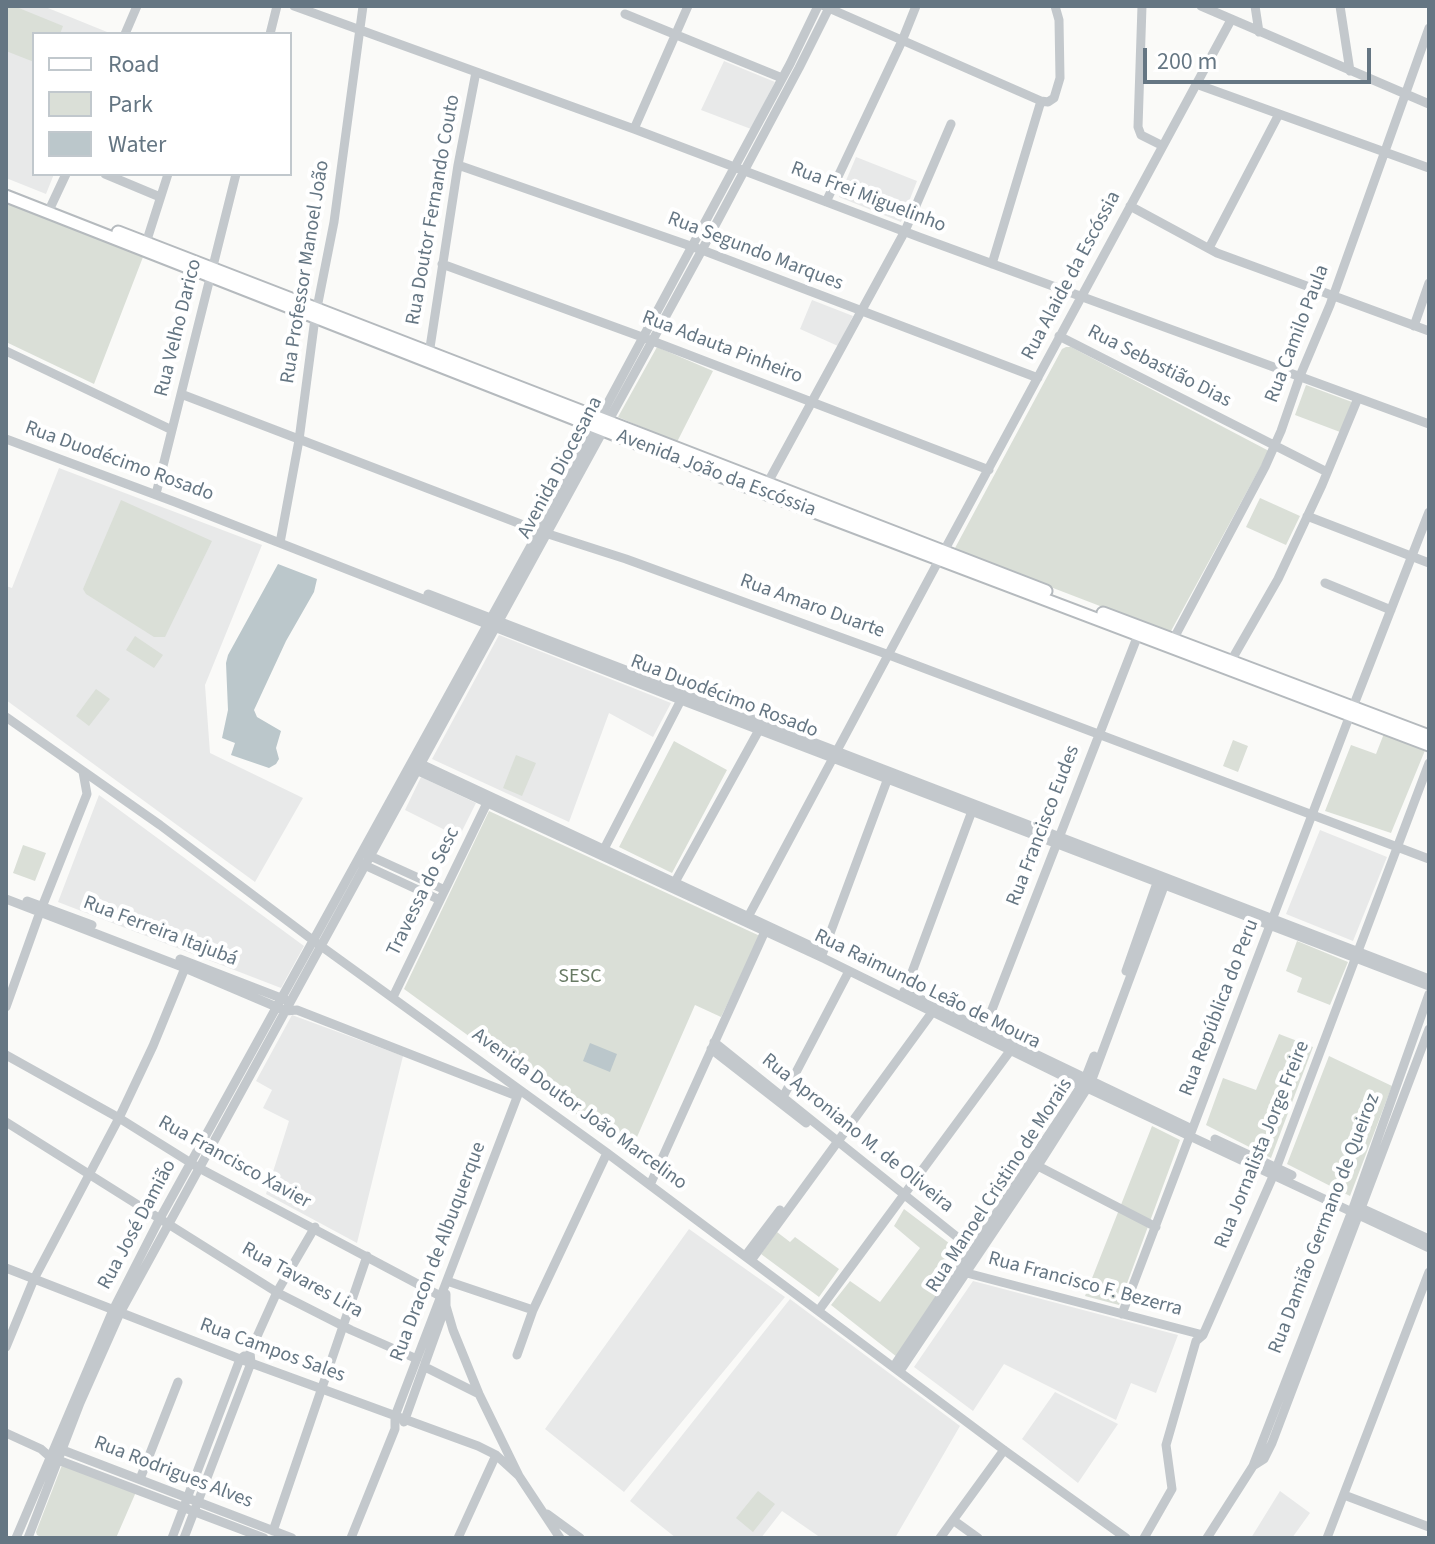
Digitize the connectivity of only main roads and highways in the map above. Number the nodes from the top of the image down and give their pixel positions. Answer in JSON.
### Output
{"nodes":[{"id":1,"x":6,"y":188,"type":"edge"},
{"id":2,"x":6,"y":196,"type":"edge"},
{"id":3,"x":211,"y":272,"type":"junction"},
{"id":4,"x":316,"y":315,"type":"junction"},
{"id":5,"x":601,"y":424,"type":"junction"},
{"id":6,"x":942,"y":554,"type":"junction"},
{"id":7,"x":1352,"y":711,"type":"junction"},
{"id":8,"x":1429,"y":736,"type":"edge"},
{"id":9,"x":1429,"y":745,"type":"edge"}],
"edges":[{"from":1,"to":3,"type":"main road","name":"Avenida João da Escóssia"},
{"from":2,"to":3,"type":"main road","name":"Avenida João da Escóssia"},
{"from":3,"to":4,"type":"main road","name":"Avenida João da Escóssia"},
{"from":4,"to":5,"type":"main road","name":"Avenida João da Escóssia"},
{"from":4,"to":5,"type":"main road","name":"Avenida João da Escóssia"},
{"from":5,"to":6,"type":"main road","name":"Avenida João da Escóssia"},
{"from":5,"to":6,"type":"main road","name":"Avenida João da Escóssia"},
{"from":6,"to":7,"type":"main road","name":"Avenida João da Escóssia"},
{"from":6,"to":7,"type":"main road","name":"Avenida João da Escóssia"},
{"from":7,"to":8,"type":"main road","name":"Avenida João da Escóssia"},
{"from":7,"to":9,"type":"main road","name":"Avenida João da Escóssia"}]}
